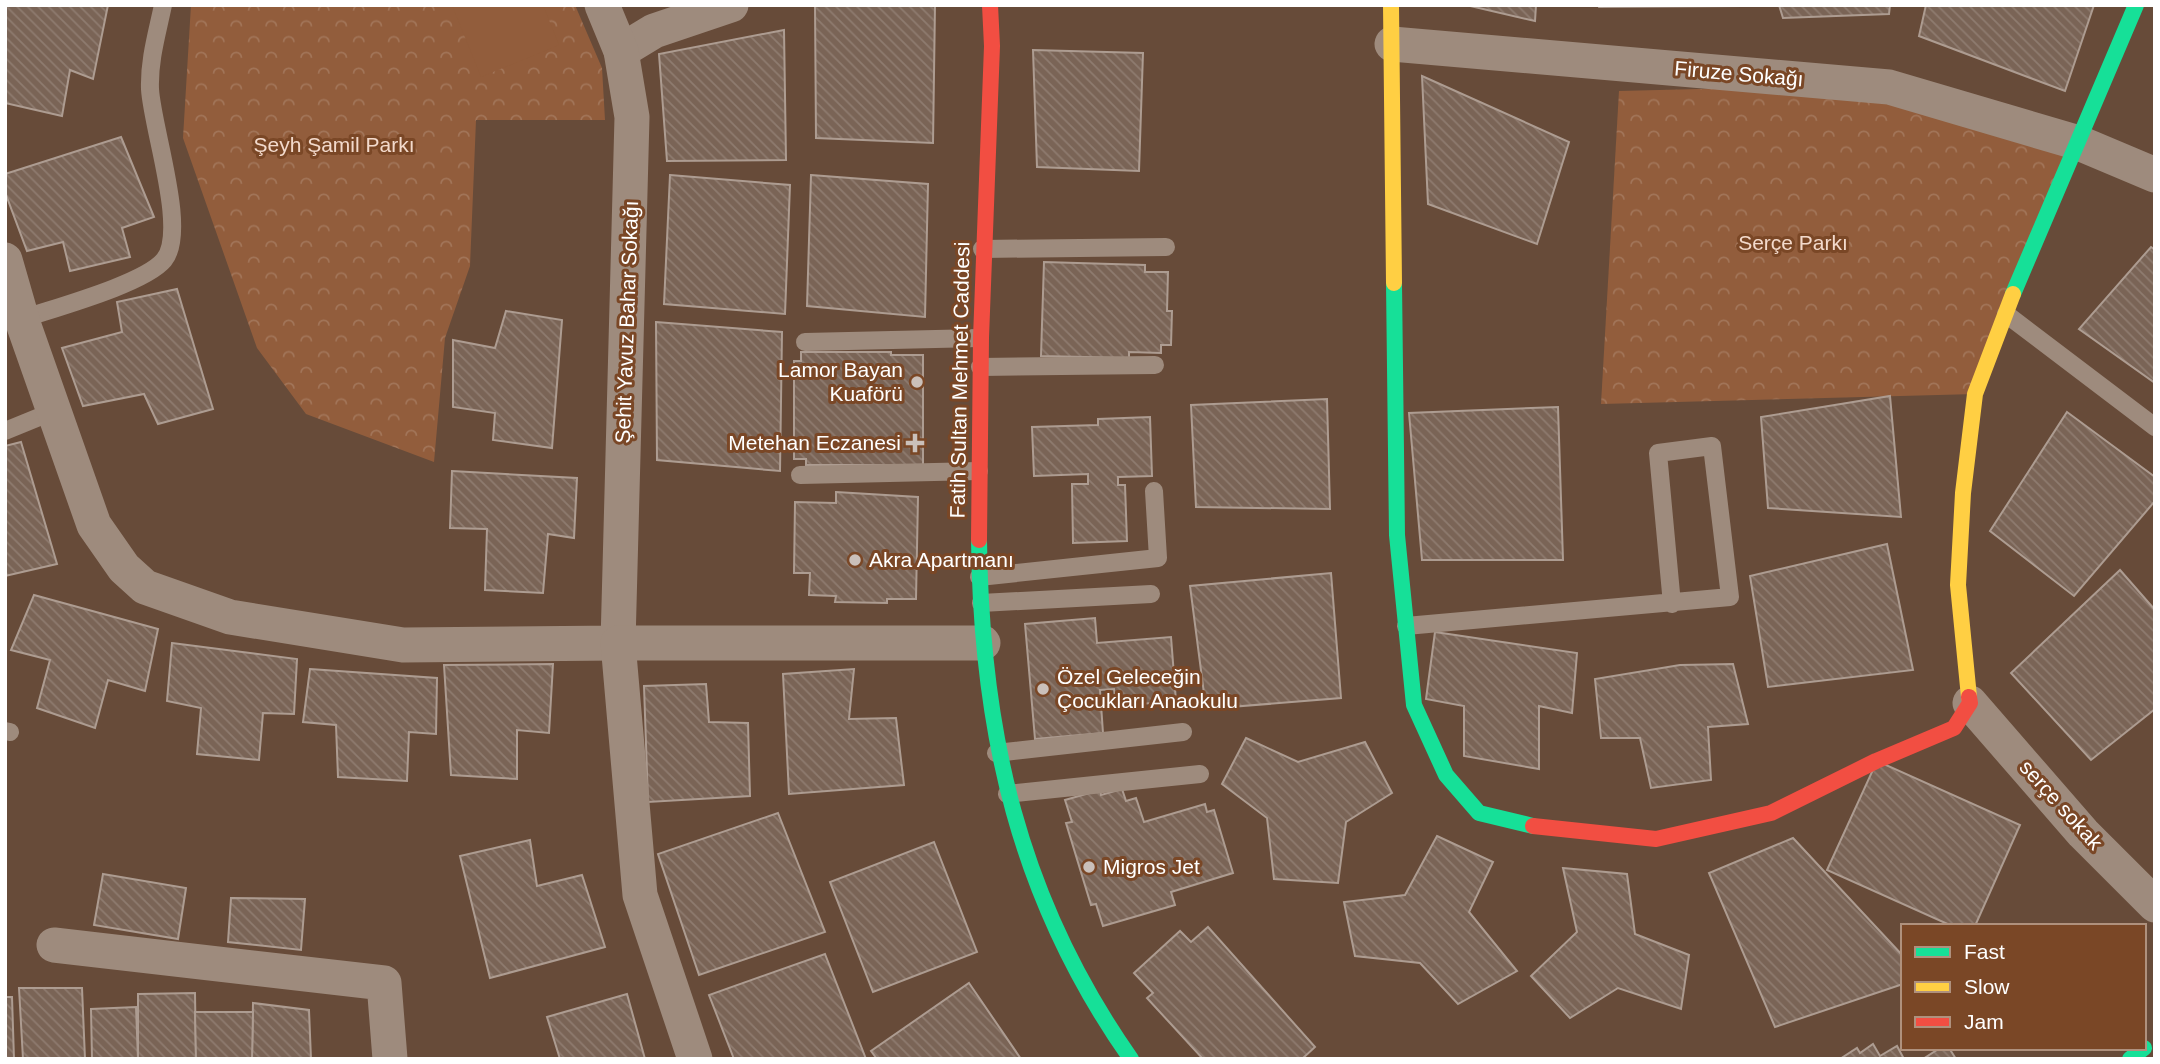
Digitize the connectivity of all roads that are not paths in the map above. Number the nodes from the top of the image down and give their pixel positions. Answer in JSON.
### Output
{"nodes":[{"id":1,"x":163,"y":5,"type":"edge"},
{"id":2,"x":602,"y":5,"type":"edge"},
{"id":3,"x":731,"y":5,"type":"edge"},
{"id":4,"x":990,"y":5,"type":"edge"},
{"id":5,"x":1391,"y":5,"type":"edge"},
{"id":6,"x":2136,"y":5,"type":"edge"},
{"id":7,"x":1392,"y":44,"type":"junction"},
{"id":8,"x":621,"y":51,"type":"junction"},
{"id":9,"x":2079,"y":143,"type":"junction"},
{"id":10,"x":2155,"y":176,"type":"edge"},
{"id":11,"x":1166,"y":247,"type":"dead end"},
{"id":12,"x":982,"y":249,"type":"junction"},
{"id":13,"x":5,"y":260,"type":"edge"},
{"id":14,"x":2006,"y":314,"type":"junction"},
{"id":15,"x":22,"y":319,"type":"junction"},
{"id":16,"x":979,"y":338,"type":"junction"},
{"id":17,"x":805,"y":342,"type":"dead end"},
{"id":18,"x":1155,"y":365,"type":"dead end"},
{"id":19,"x":980,"y":367,"type":"junction"},
{"id":20,"x":54,"y":411,"type":"junction"},
{"id":21,"x":2155,"y":427,"type":"edge"},
{"id":22,"x":5,"y":431,"type":"edge"},
{"id":23,"x":979,"y":471,"type":"junction"},
{"id":24,"x":800,"y":475,"type":"dead end"},
{"id":25,"x":1154,"y":491,"type":"dead end"},
{"id":26,"x":979,"y":577,"type":"junction"},
{"id":27,"x":1151,"y":594,"type":"dead end"},
{"id":28,"x":981,"y":603,"type":"junction"},
{"id":29,"x":1672,"y":604,"type":"junction"},
{"id":30,"x":1406,"y":626,"type":"junction"},
{"id":31,"x":618,"y":643,"type":"junction"},
{"id":32,"x":983,"y":643,"type":"junction"},
{"id":33,"x":1970,"y":703,"type":"junction"},
{"id":34,"x":1183,"y":732,"type":"dead end"},
{"id":35,"x":996,"y":753,"type":"junction"},
{"id":36,"x":1200,"y":774,"type":"dead end"},
{"id":37,"x":1007,"y":794,"type":"junction"},
{"id":38,"x":2155,"y":905,"type":"edge"},
{"id":39,"x":54,"y":945,"type":"dead end"},
{"id":40,"x":390,"y":1059,"type":"edge"},
{"id":41,"x":695,"y":1059,"type":"edge"},
{"id":42,"x":1131,"y":1059,"type":"edge"}],
"edges":[{"from":1,"to":15,"type":"lane"},
{"from":2,"to":8,"type":"street","name":"Şehit Yavuz Bahar Sokağı"},
{"from":3,"to":8,"type":"street"},
{"from":4,"to":12,"type":"street","name":"Fatih Sultan Mehmet Caddesi"},
{"from":5,"to":7,"type":"street"},
{"from":6,"to":9,"type":"street"},
{"from":7,"to":9,"type":"street","name":"Firuze Sokağı"},
{"from":7,"to":30,"type":"street"},
{"from":8,"to":31,"type":"street","name":"Şehit Yavuz Bahar Sokağı"},
{"from":9,"to":10,"type":"street","name":"Firuze Sokağı"},
{"from":9,"to":14,"type":"street"},
{"from":11,"to":12,"type":"lane"},
{"from":12,"to":16,"type":"street","name":"Fatih Sultan Mehmet Caddesi"},
{"from":13,"to":15,"type":"street"},
{"from":14,"to":21,"type":"lane"},
{"from":14,"to":33,"type":"street"},
{"from":15,"to":20,"type":"street"},
{"from":16,"to":17,"type":"lane"},
{"from":16,"to":19,"type":"street","name":"Fatih Sultan Mehmet Caddesi"},
{"from":18,"to":19,"type":"lane"},
{"from":19,"to":23,"type":"street","name":"Fatih Sultan Mehmet Caddesi"},
{"from":20,"to":22,"type":"lane"},
{"from":20,"to":31,"type":"street"},
{"from":23,"to":24,"type":"lane"},
{"from":23,"to":26,"type":"street","name":"Fatih Sultan Mehmet Caddesi"},
{"from":25,"to":26,"type":"lane"},
{"from":26,"to":28,"type":"street","name":"Fatih Sultan Mehmet Caddesi"},
{"from":27,"to":28,"type":"lane"},
{"from":28,"to":32,"type":"street","name":"Fatih Sultan Mehmet Caddesi"},
{"from":29,"to":29,"type":"lane"},
{"from":29,"to":30,"type":"lane"},
{"from":30,"to":33,"type":"street"},
{"from":31,"to":32,"type":"street"},
{"from":31,"to":41,"type":"street","name":"Şehit Yavuz Bahar Sokağı"},
{"from":32,"to":35,"type":"street","name":"Fatih Sultan Mehmet Caddesi"},
{"from":33,"to":38,"type":"street","name":"serçe sokak"},
{"from":34,"to":35,"type":"lane"},
{"from":35,"to":37,"type":"street","name":"Fatih Sultan Mehmet Caddesi"},
{"from":36,"to":37,"type":"lane"},
{"from":37,"to":42,"type":"street","name":"Fatih Sultan Mehmet Caddesi"},
{"from":39,"to":40,"type":"street"}]}
